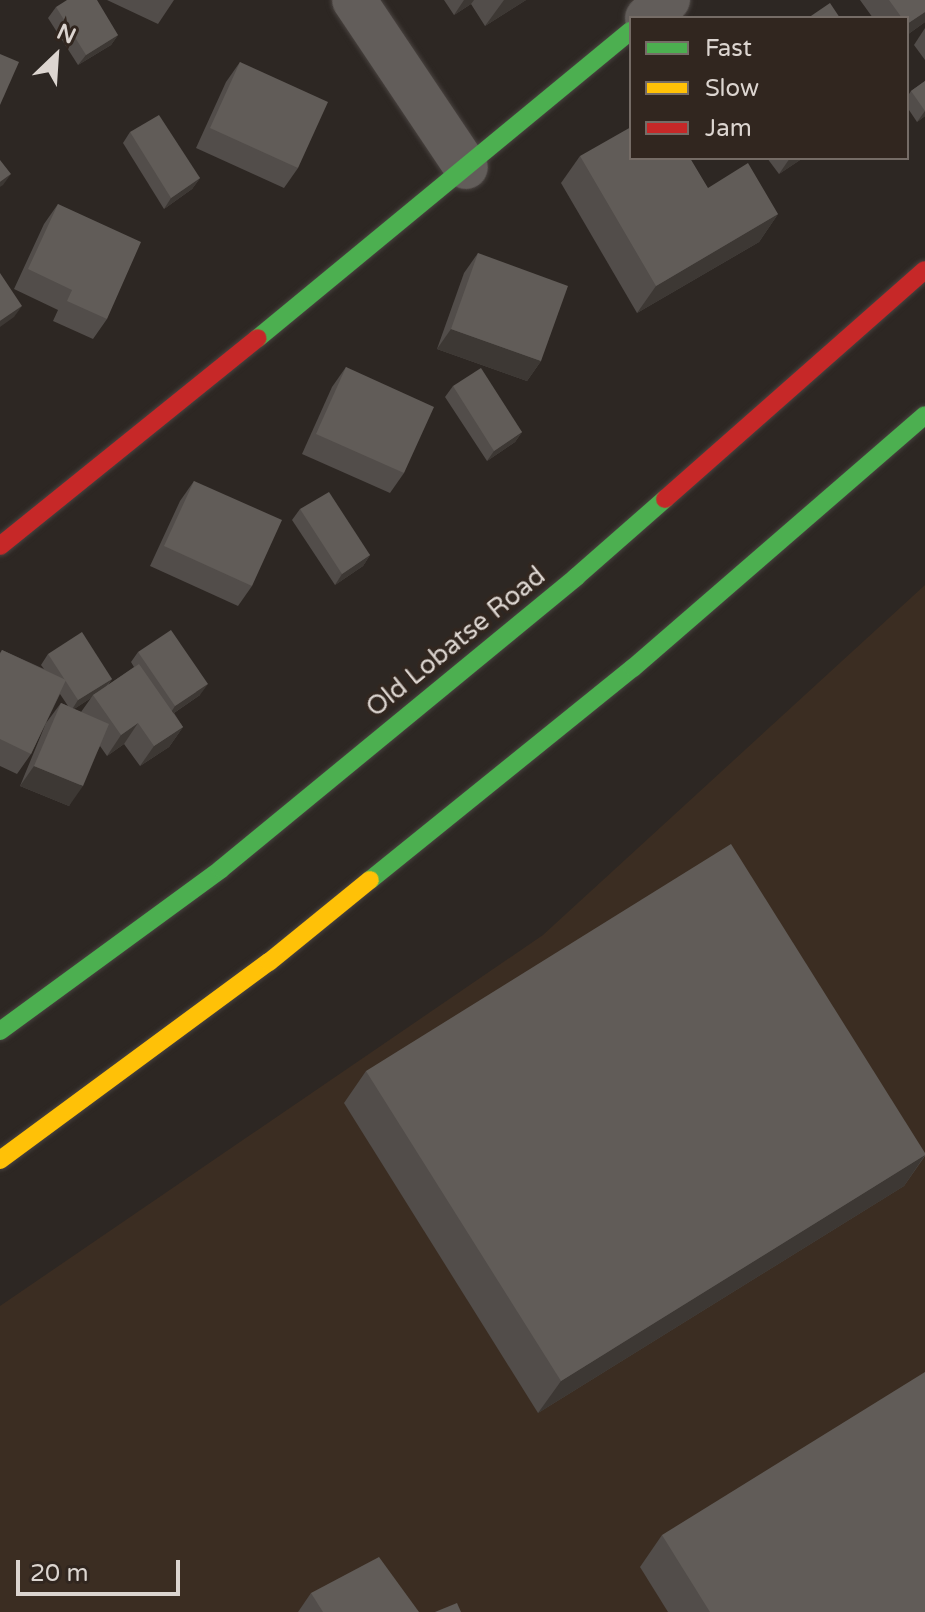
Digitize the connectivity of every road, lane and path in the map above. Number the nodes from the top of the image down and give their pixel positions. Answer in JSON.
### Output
{"nodes":[{"id":1,"x":354,"y":0,"type":"edge"},
{"id":2,"x":668,"y":0,"type":"edge"},
{"id":3,"x":649,"y":16,"type":"edge"},
{"id":4,"x":629,"y":33,"type":"edge"},
{"id":5,"x":466,"y":167,"type":"junction"},
{"id":6,"x":925,"y":270,"type":"edge"},
{"id":7,"x":925,"y":415,"type":"edge"},
{"id":8,"x":0,"y":546,"type":"edge"},
{"id":9,"x":0,"y":1031,"type":"edge"},
{"id":10,"x":0,"y":1160,"type":"edge"}],
"edges":[{"from":1,"to":5,"type":"street"},
{"from":2,"to":3,"type":"street"},
{"from":4,"to":5,"type":"main road"},
{"from":5,"to":8,"type":"main road"},
{"from":6,"to":9,"type":"main road","name":"Old Lobatse Road"},
{"from":7,"to":10,"type":"main road"}]}
